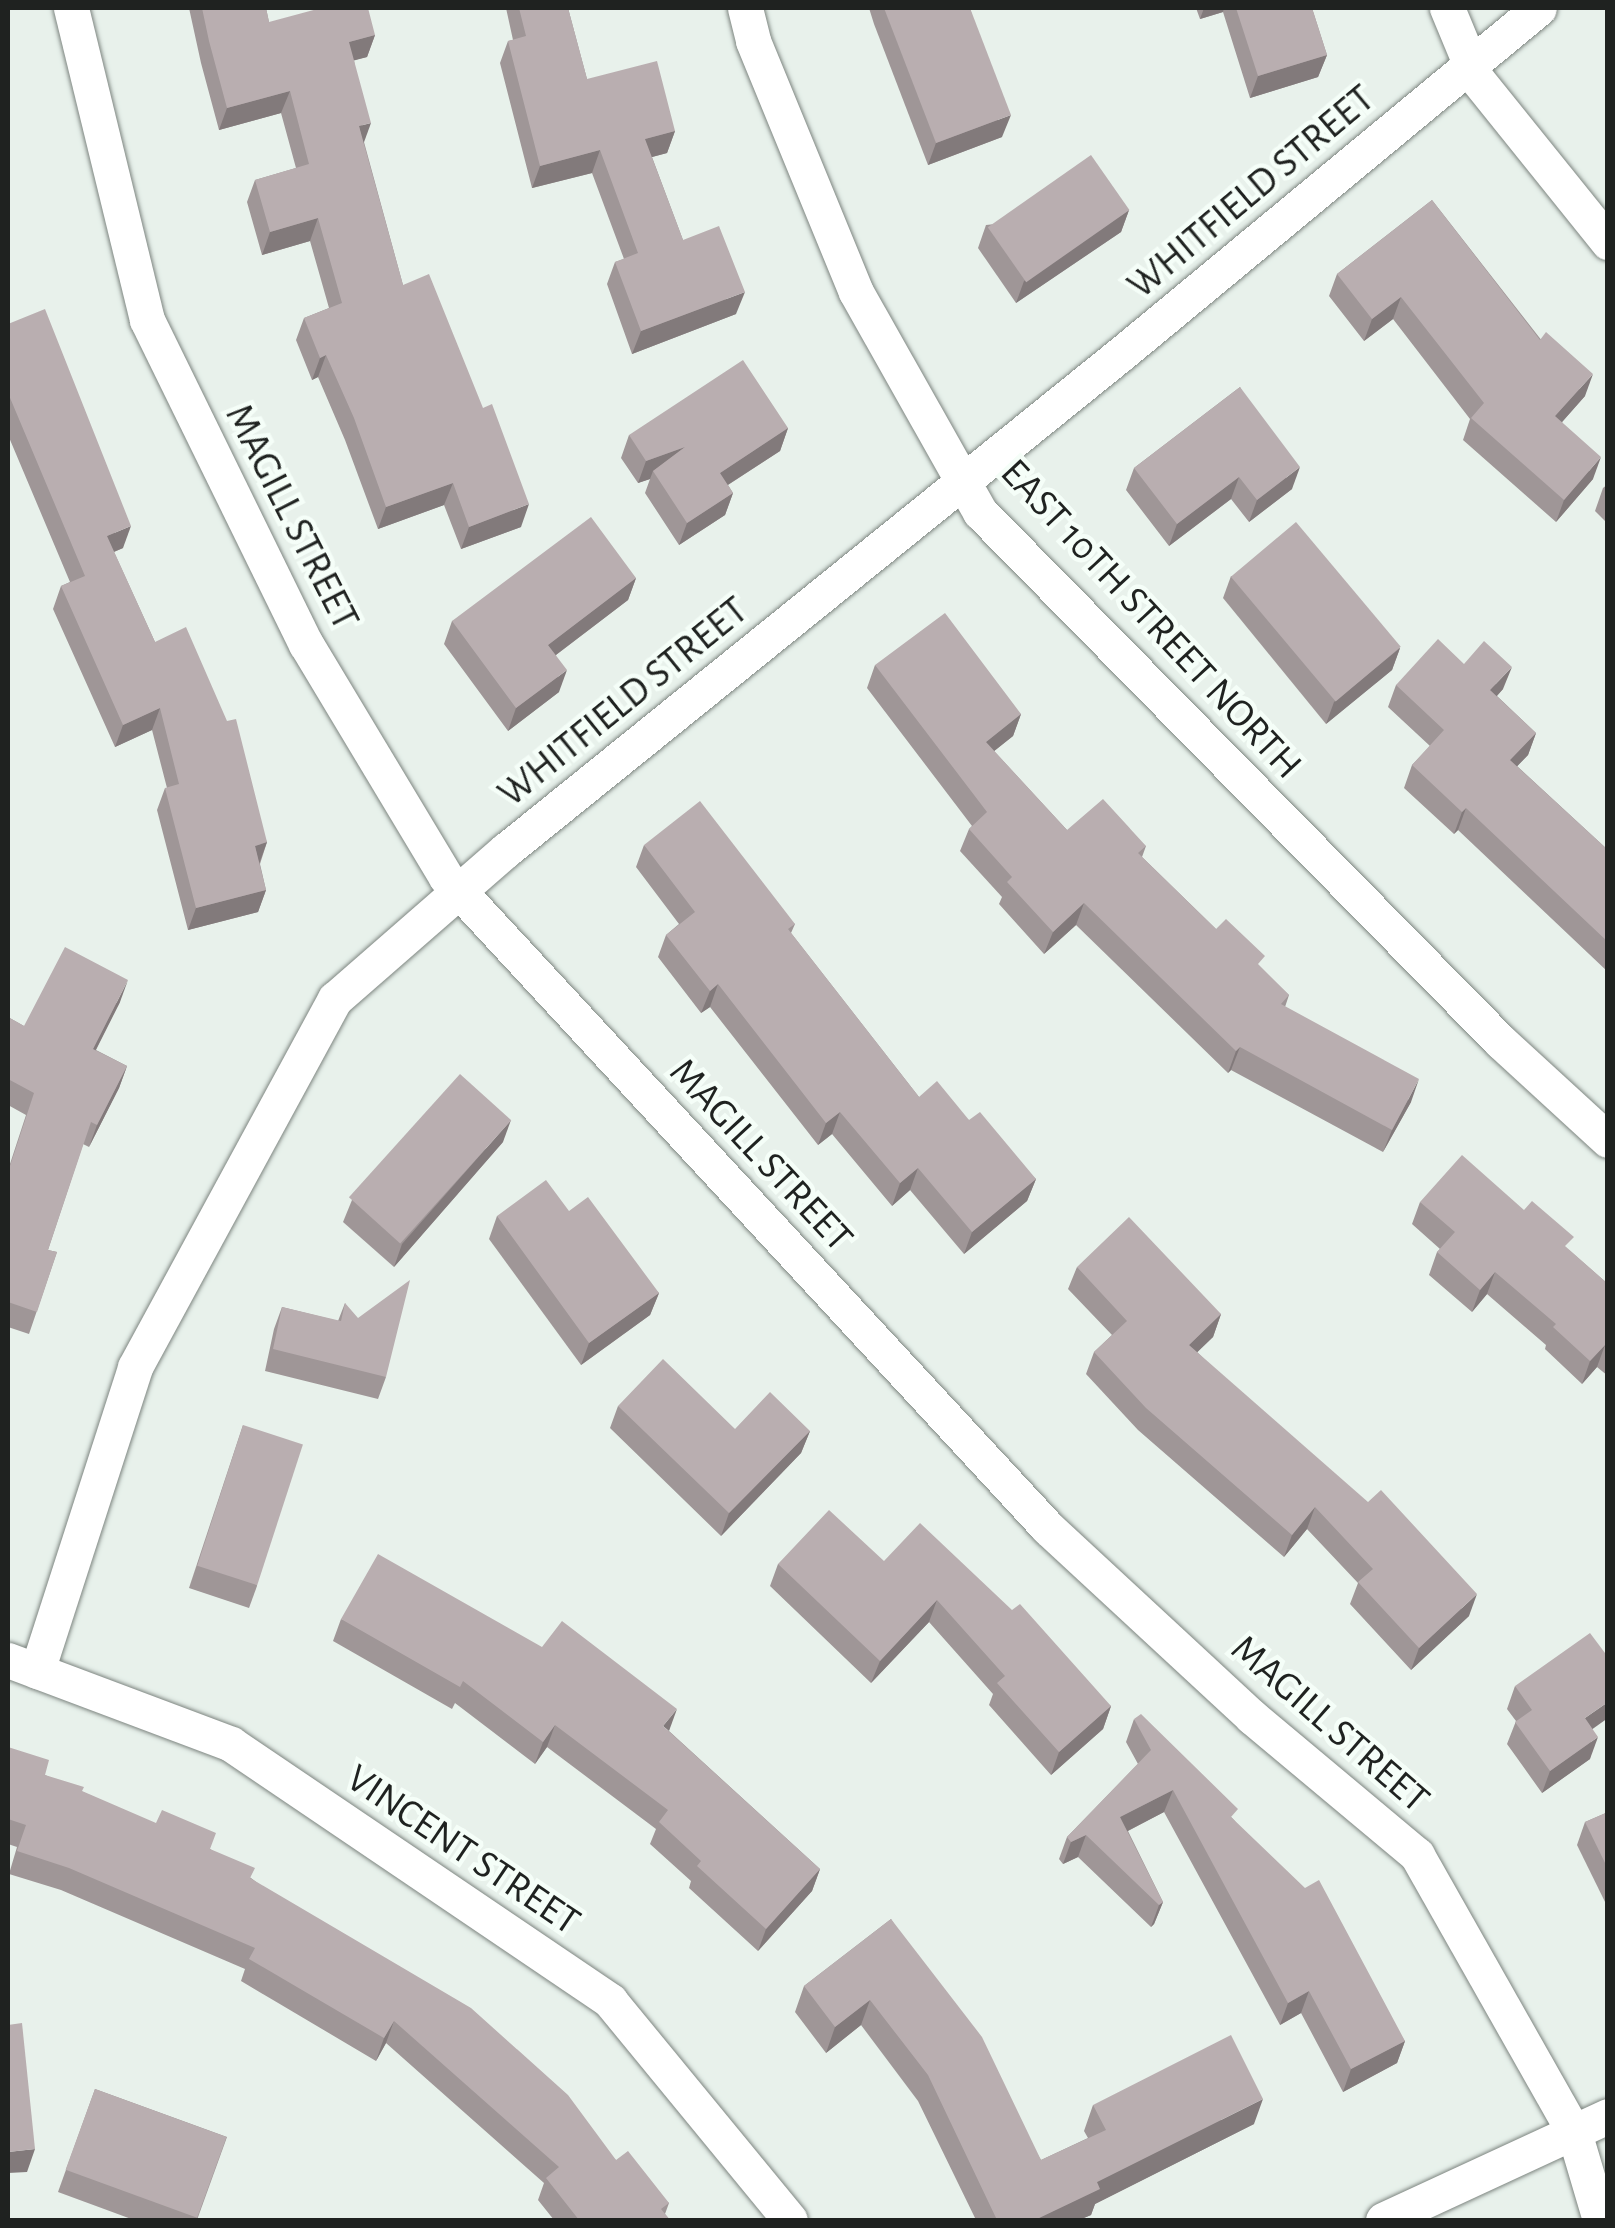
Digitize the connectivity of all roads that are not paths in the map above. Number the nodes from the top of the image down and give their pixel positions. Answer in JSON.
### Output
{"nodes":[{"id":1,"x":71,"y":8,"type":"edge"},
{"id":2,"x":745,"y":8,"type":"edge"},
{"id":3,"x":1447,"y":8,"type":"edge"},
{"id":4,"x":1539,"y":8,"type":"edge"},
{"id":5,"x":1471,"y":65,"type":"junction"},
{"id":6,"x":1608,"y":242,"type":"edge"},
{"id":7,"x":963,"y":482,"type":"junction"},
{"id":8,"x":459,"y":890,"type":"junction"},
{"id":9,"x":1608,"y":1140,"type":"edge"},
{"id":10,"x":22,"y":1666,"type":"edge"},
{"id":11,"x":1608,"y":2116,"type":"edge"},
{"id":12,"x":1574,"y":2132,"type":"junction"},
{"id":13,"x":790,"y":2220,"type":"edge"},
{"id":14,"x":1383,"y":2220,"type":"edge"},
{"id":15,"x":1600,"y":2220,"type":"edge"}],
"edges":[{"from":1,"to":8,"type":"street","name":"MAGILL STREET"},
{"from":2,"to":7,"type":"street","name":"EAST 10TH STREET NORTH"},
{"from":3,"to":5,"type":"street"},
{"from":4,"to":5,"type":"street","name":"WHITFIELD STREET"},
{"from":5,"to":6,"type":"street"},
{"from":5,"to":7,"type":"street","name":"WHITFIELD STREET"},
{"from":7,"to":8,"type":"street","name":"WHITFIELD STREET"},
{"from":7,"to":9,"type":"street","name":"EAST 10TH STREET NORTH"},
{"from":8,"to":10,"type":"street","name":"WHITFIELD STREET"},
{"from":8,"to":12,"type":"street","name":"MAGILL STREET"},
{"from":10,"to":13,"type":"street","name":"VINCENT STREET"},
{"from":11,"to":12,"type":"street"},
{"from":12,"to":14,"type":"street"},
{"from":12,"to":15,"type":"street","name":"MAGILL STREET"}]}
